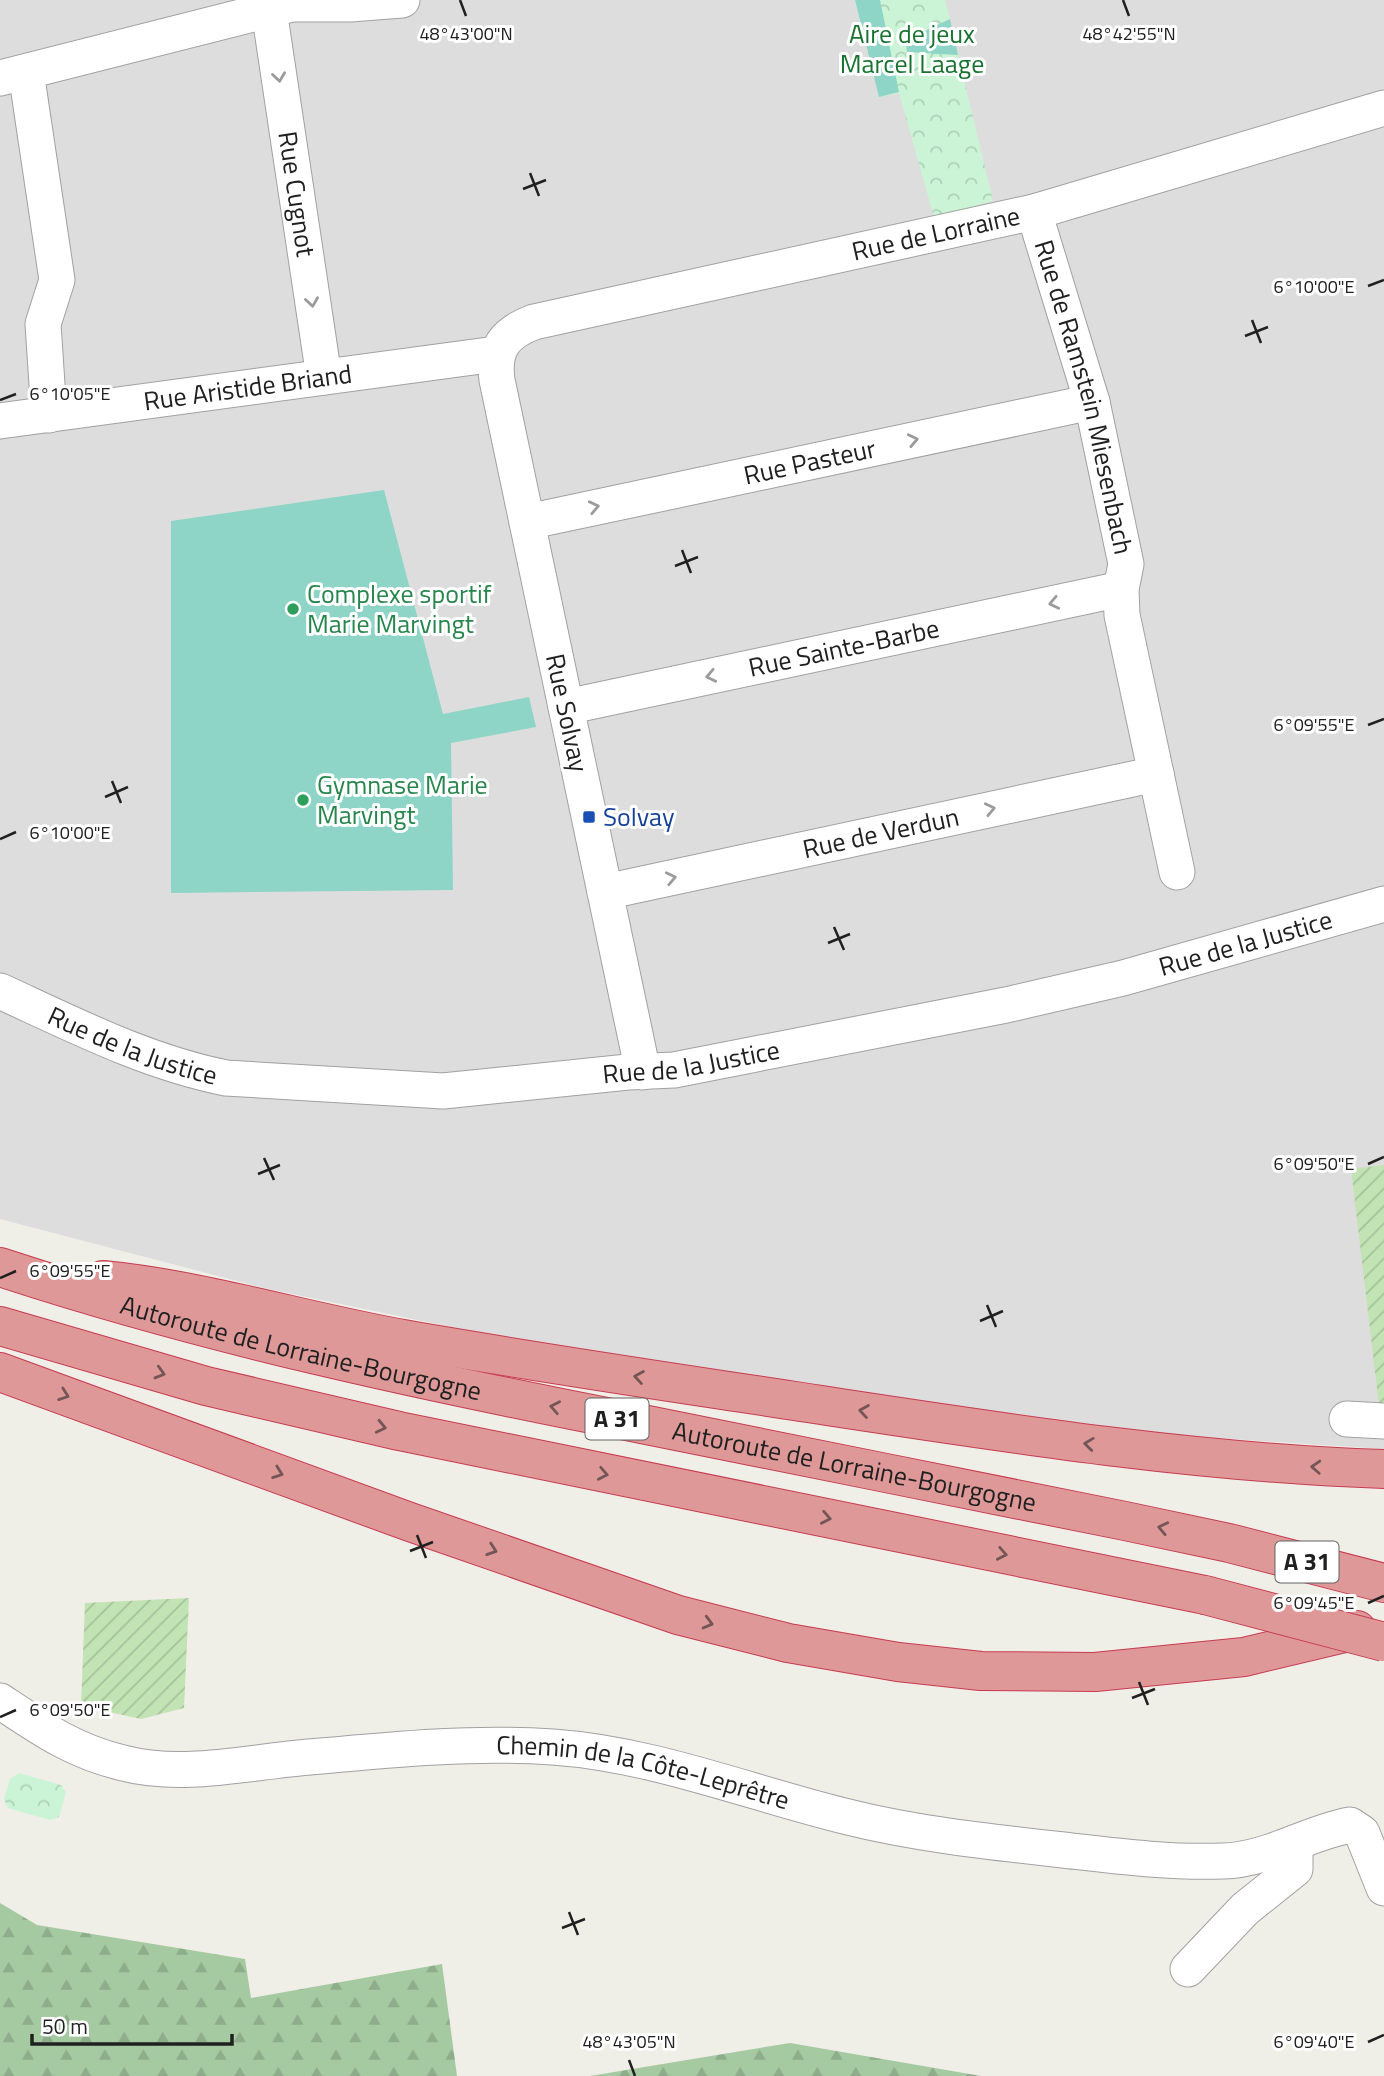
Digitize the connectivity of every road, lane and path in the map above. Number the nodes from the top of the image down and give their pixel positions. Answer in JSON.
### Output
{"nodes":[{"id":1,"x":402,"y":0,"type":"edge"},
{"id":2,"x":260,"y":5,"type":"edge"},
{"id":3,"x":13,"y":75,"type":"edge"},
{"id":4,"x":1384,"y":108,"type":"edge"},
{"id":5,"x":1034,"y":212,"type":"junction"},
{"id":6,"x":496,"y":354,"type":"junction"},
{"id":7,"x":324,"y":377,"type":"junction"},
{"id":8,"x":1092,"y":402,"type":"junction"},
{"id":9,"x":49,"y":415,"type":"junction"},
{"id":10,"x":0,"y":421,"type":"edge"},
{"id":11,"x":527,"y":522,"type":"junction"},
{"id":12,"x":1121,"y":589,"type":"junction"},
{"id":13,"x":566,"y":707,"type":"junction"},
{"id":14,"x":1156,"y":774,"type":"junction"},
{"id":15,"x":1177,"y":872,"type":"dead end"},
{"id":16,"x":605,"y":892,"type":"junction"},
{"id":17,"x":1384,"y":904,"type":"edge"},
{"id":18,"x":0,"y":991,"type":"edge"},
{"id":19,"x":643,"y":1072,"type":"junction"},
{"id":20,"x":5,"y":1268,"type":"edge"},
{"id":21,"x":0,"y":1326,"type":"edge"},
{"id":22,"x":0,"y":1372,"type":"edge"},
{"id":23,"x":1347,"y":1419,"type":"dead end"},
{"id":24,"x":1384,"y":1421,"type":"edge"},
{"id":25,"x":1384,"y":1469,"type":"edge"},
{"id":26,"x":1384,"y":1583,"type":"edge"},
{"id":27,"x":1384,"y":1623,"type":"edge"},
{"id":28,"x":1384,"y":1642,"type":"edge"},
{"id":29,"x":0,"y":1702,"type":"edge"},
{"id":30,"x":1295,"y":1843,"type":"junction"},
{"id":31,"x":1384,"y":1888,"type":"edge"},
{"id":32,"x":1188,"y":1969,"type":"dead end"}],
"edges":[{"from":1,"to":2,"type":"street"},
{"from":2,"to":3,"type":"street"},
{"from":2,"to":7,"type":"street","name":"Rue Cugnot","one_way":true},
{"from":3,"to":9,"type":"street"},
{"from":4,"to":5,"type":"street","name":"Rue de Lorraine"},
{"from":5,"to":6,"type":"street","name":"Rue de Lorraine"},
{"from":5,"to":8,"type":"street","name":"Rue de Ramstein Miesenbach"},
{"from":6,"to":7,"type":"street","name":"Rue Aristide Briand"},
{"from":6,"to":11,"type":"street","name":"Rue Solvay"},
{"from":7,"to":9,"type":"street","name":"Rue Aristide Briand"},
{"from":11,"to":8,"type":"street","name":"Rue Pasteur","one_way":true},
{"from":8,"to":12,"type":"street","name":"Rue de Ramstein Miesenbach"},
{"from":9,"to":10,"type":"street","name":"Rue Aristide Briand"},
{"from":11,"to":13,"type":"street","name":"Rue Solvay"},
{"from":12,"to":13,"type":"street","name":"Rue Sainte-Barbe","one_way":true},
{"from":12,"to":14,"type":"street","name":"Rue de Ramstein Miesenbach"},
{"from":13,"to":16,"type":"street","name":"Rue Solvay"},
{"from":14,"to":15,"type":"street","name":"Rue de Ramstein Miesenbach"},
{"from":16,"to":14,"type":"street","name":"Rue de Verdun","one_way":true},
{"from":16,"to":19,"type":"street","name":"Rue Solvay"},
{"from":17,"to":19,"type":"street","name":"Rue de la Justice"},
{"from":18,"to":19,"type":"street","name":"Rue de la Justice"},
{"from":25,"to":20,"type":"highway","one_way":true},
{"from":26,"to":20,"type":"highway","name":"Autoroute de Lorraine-Bourgogne","number":"A 31","one_way":true},
{"from":21,"to":28,"type":"highway","name":"Autoroute de Lorraine-Bourgogne","number":"A 31","one_way":true,"bridge":true},
{"from":22,"to":27,"type":"highway","one_way":true},
{"from":23,"to":24,"type":"street"},
{"from":29,"to":30,"type":"street","name":"Chemin de la Côte-Leprêtre"},
{"from":30,"to":31,"type":"street","name":"Chemin de la Côte-Leprêtre"},
{"from":30,"to":32,"type":"street"}]}
